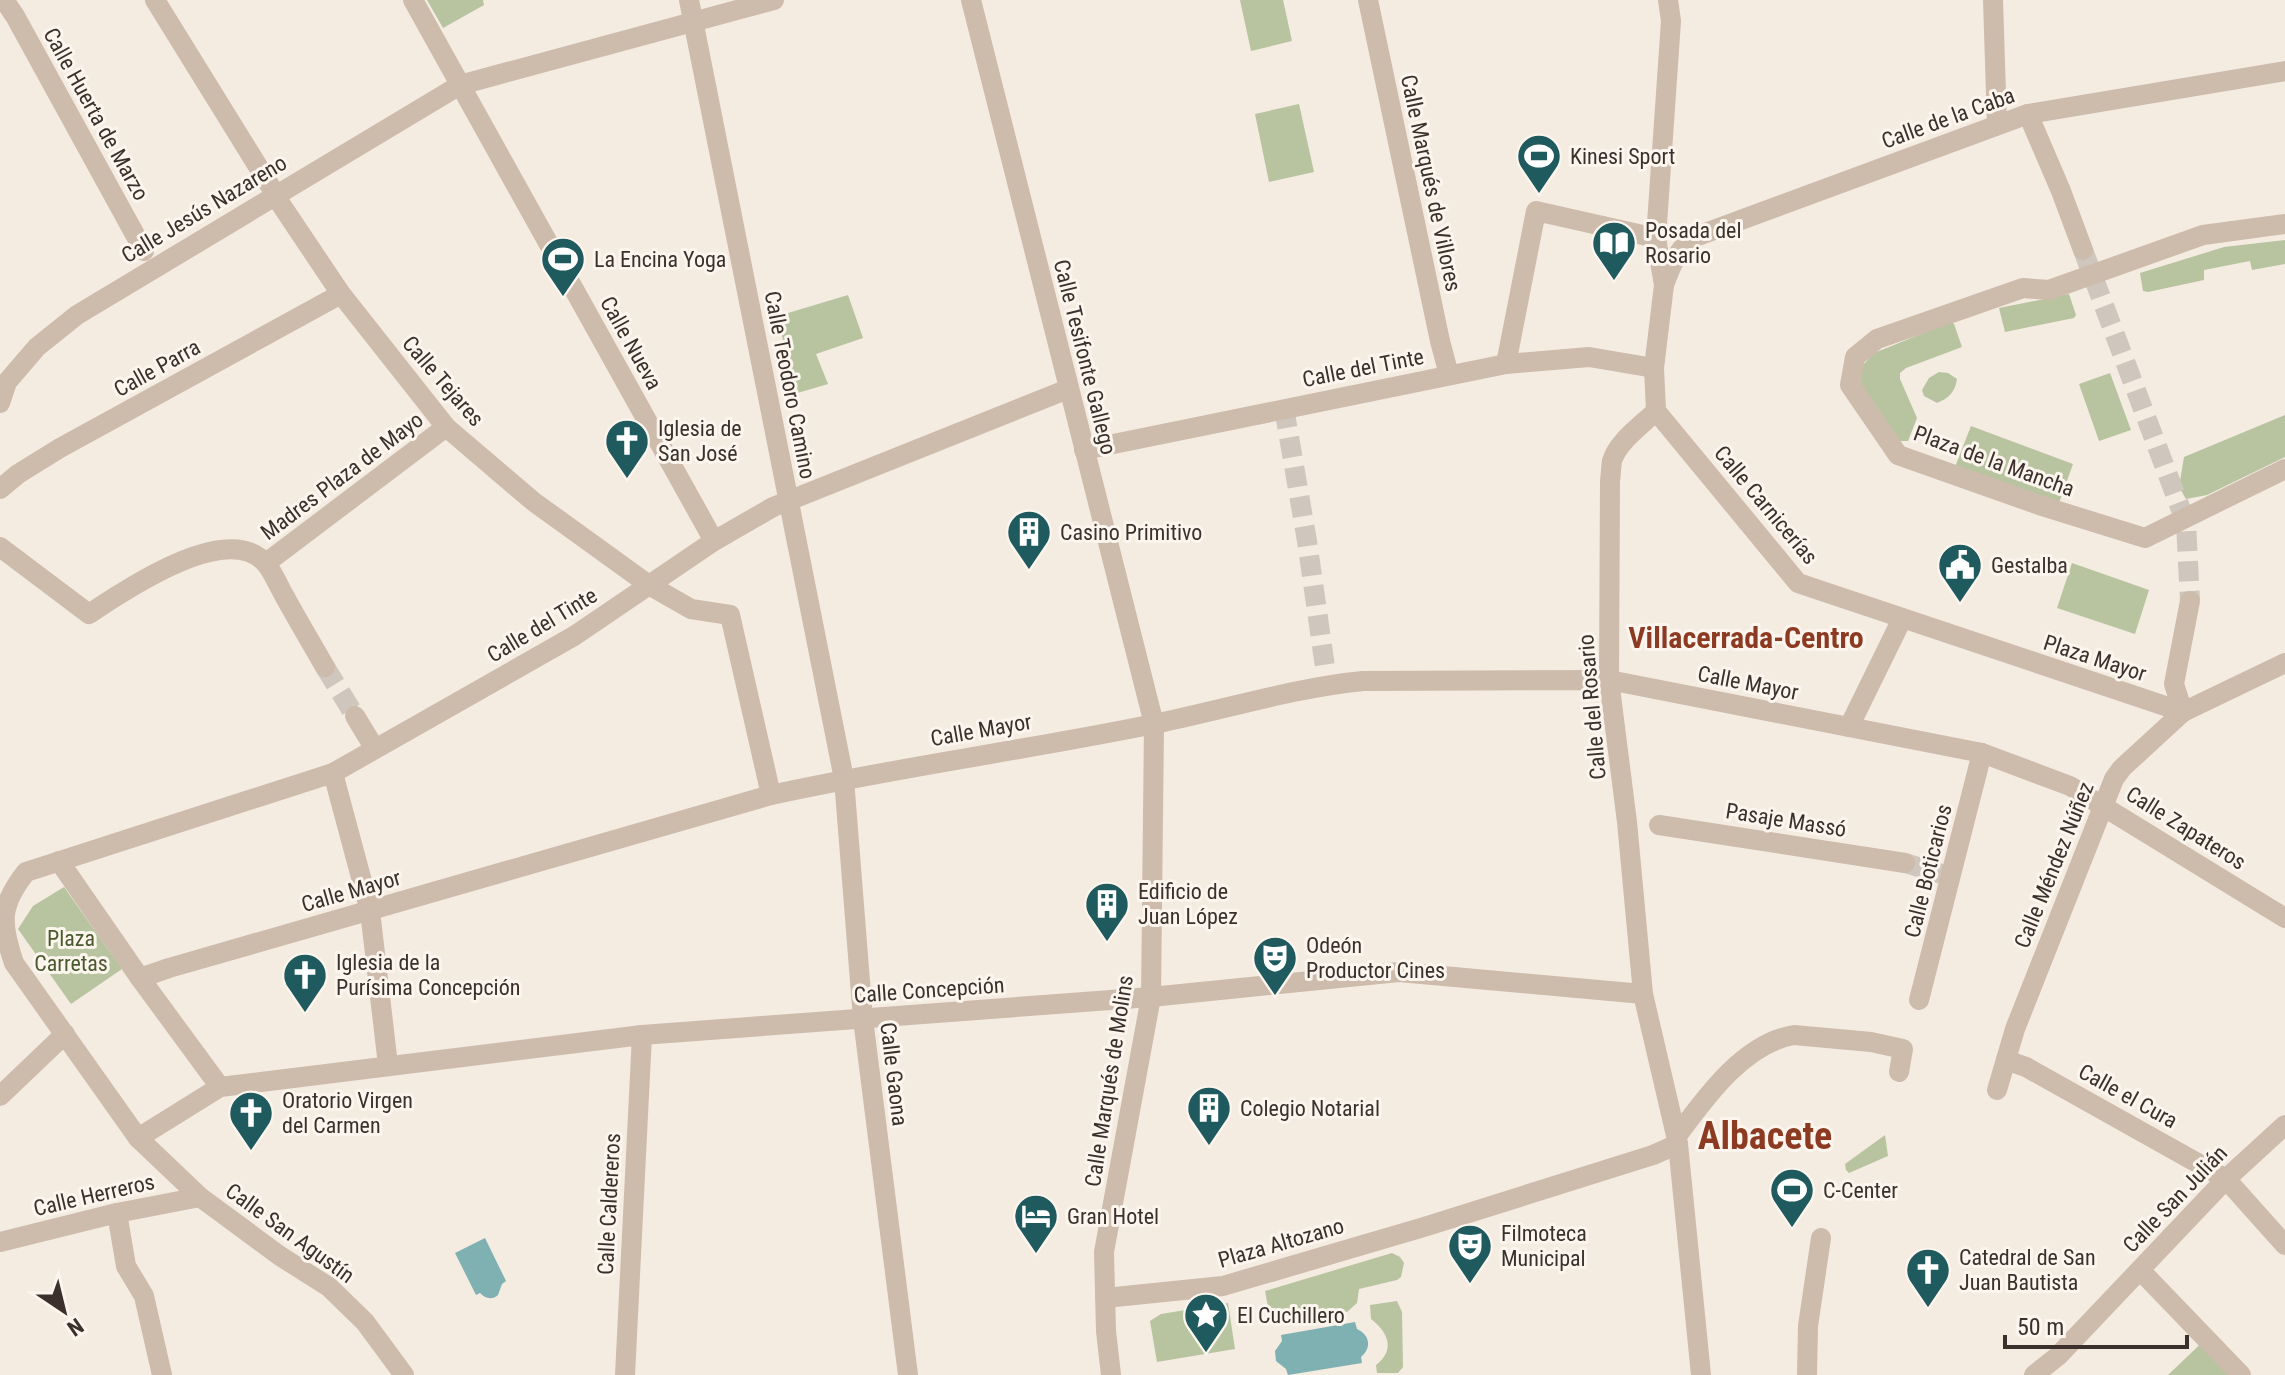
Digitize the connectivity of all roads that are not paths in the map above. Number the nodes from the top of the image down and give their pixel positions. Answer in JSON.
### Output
{"nodes":[{"id":1,"x":4,"y":0,"type":"edge"},
{"id":2,"x":155,"y":0,"type":"edge"},
{"id":3,"x":413,"y":0,"type":"edge"},
{"id":4,"x":774,"y":0,"type":"edge"},
{"id":5,"x":971,"y":0,"type":"edge"},
{"id":6,"x":1368,"y":0,"type":"edge"},
{"id":7,"x":1668,"y":0,"type":"edge"},
{"id":8,"x":1993,"y":0,"type":"edge"},
{"id":9,"x":692,"y":10,"type":"edge"},
{"id":10,"x":2285,"y":71,"type":"edge"},
{"id":11,"x":460,"y":85,"type":"junction"},
{"id":12,"x":2028,"y":114,"type":"junction"},
{"id":13,"x":1997,"y":125,"type":"junction"},
{"id":14,"x":2285,"y":224,"type":"edge"},
{"id":15,"x":1656,"y":238,"type":"junction"},
{"id":16,"x":2083,"y":250,"type":"tunnel mouth"},
{"id":17,"x":144,"y":251,"type":"dead end"},
{"id":18,"x":1664,"y":285,"type":"junction"},
{"id":19,"x":341,"y":294,"type":"junction"},
{"id":20,"x":1506,"y":364,"type":"junction"},
{"id":21,"x":1654,"y":368,"type":"junction"},
{"id":22,"x":1449,"y":375,"type":"junction"},
{"id":23,"x":1068,"y":389,"type":"junction"},
{"id":24,"x":0,"y":403,"type":"edge"},
{"id":25,"x":1656,"y":411,"type":"junction"},
{"id":26,"x":446,"y":427,"type":"junction"},
{"id":27,"x":1084,"y":450,"type":"junction"},
{"id":28,"x":2285,"y":469,"type":"edge"},
{"id":29,"x":0,"y":489,"type":"edge"},
{"id":30,"x":787,"y":500,"type":"junction"},
{"id":31,"x":714,"y":541,"type":"junction"},
{"id":32,"x":0,"y":547,"type":"edge"},
{"id":33,"x":266,"y":563,"type":"junction"},
{"id":34,"x":649,"y":585,"type":"junction"},
{"id":35,"x":2190,"y":601,"type":"tunnel mouth"},
{"id":36,"x":1902,"y":619,"type":"junction"},
{"id":37,"x":1993,"y":649,"type":"joint"},
{"id":38,"x":2285,"y":663,"type":"edge"},
{"id":39,"x":325,"y":667,"type":"tunnel mouth"},
{"id":40,"x":1609,"y":680,"type":"junction"},
{"id":41,"x":2183,"y":712,"type":"junction"},
{"id":42,"x":355,"y":716,"type":"tunnel mouth"},
{"id":43,"x":1154,"y":724,"type":"junction"},
{"id":44,"x":1849,"y":727,"type":"junction"},
{"id":45,"x":375,"y":749,"type":"junction"},
{"id":46,"x":1982,"y":753,"type":"junction"},
{"id":47,"x":333,"y":773,"type":"junction"},
{"id":48,"x":844,"y":779,"type":"junction"},
{"id":49,"x":771,"y":795,"type":"junction"},
{"id":50,"x":2102,"y":804,"type":"junction"},
{"id":51,"x":1642,"y":823,"type":"junction"},
{"id":52,"x":59,"y":861,"type":"junction"},
{"id":53,"x":1905,"y":863,"type":"tunnel mouth"},
{"id":54,"x":26,"y":872,"type":"junction"},
{"id":55,"x":0,"y":879,"type":"edge"},
{"id":56,"x":370,"y":911,"type":"junction"},
{"id":57,"x":2285,"y":918,"type":"edge"},
{"id":58,"x":7,"y":957,"type":"edge"},
{"id":59,"x":140,"y":978,"type":"junction"},
{"id":60,"x":1643,"y":994,"type":"junction"},
{"id":61,"x":1151,"y":997,"type":"junction"},
{"id":62,"x":1919,"y":1000,"type":"dead end"},
{"id":63,"x":863,"y":1019,"type":"junction"},
{"id":64,"x":65,"y":1034,"type":"junction"},
{"id":65,"x":642,"y":1035,"type":"junction"},
{"id":66,"x":2006,"y":1060,"type":"junction"},
{"id":67,"x":388,"y":1065,"type":"junction"},
{"id":68,"x":1899,"y":1072,"type":"dead end"},
{"id":69,"x":220,"y":1087,"type":"junction"},
{"id":70,"x":1997,"y":1090,"type":"dead end"},
{"id":71,"x":0,"y":1096,"type":"edge"},
{"id":72,"x":2285,"y":1125,"type":"edge"},
{"id":73,"x":138,"y":1138,"type":"junction"},
{"id":74,"x":1678,"y":1140,"type":"junction"},
{"id":75,"x":2226,"y":1179,"type":"junction"},
{"id":76,"x":200,"y":1197,"type":"junction"},
{"id":77,"x":117,"y":1213,"type":"junction"},
{"id":78,"x":1821,"y":1238,"type":"dead end"},
{"id":79,"x":0,"y":1242,"type":"edge"},
{"id":80,"x":2285,"y":1245,"type":"edge"},
{"id":81,"x":2140,"y":1270,"type":"junction"},
{"id":82,"x":1105,"y":1298,"type":"junction"},
{"id":83,"x":162,"y":1375,"type":"edge"},
{"id":84,"x":404,"y":1375,"type":"edge"},
{"id":85,"x":625,"y":1375,"type":"edge"},
{"id":86,"x":908,"y":1375,"type":"edge"},
{"id":87,"x":1111,"y":1375,"type":"edge"},
{"id":88,"x":1701,"y":1375,"type":"edge"},
{"id":89,"x":1807,"y":1375,"type":"edge"},
{"id":90,"x":2034,"y":1375,"type":"edge"},
{"id":91,"x":2241,"y":1375,"type":"edge"}],
"edges":[{"from":1,"to":17,"type":"street","name":"Calle Huerta de Marzo"},
{"from":2,"to":19,"type":"street","name":"Calle Tejares"},
{"from":3,"to":11,"type":"street","name":"Calle Nueva"},
{"from":4,"to":9,"type":"street","name":"Calle Jesús Nazareno"},
{"from":5,"to":23,"type":"street","name":"Calle Tesifonte Gallego"},
{"from":6,"to":22,"type":"street","name":"Calle Marqués de Villores"},
{"from":7,"to":15,"type":"street"},
{"from":8,"to":13,"type":"street"},
{"from":9,"to":11,"type":"street","name":"Calle Jesús Nazareno"},
{"from":9,"to":30,"type":"street","name":"Calle Teodoro Camino"},
{"from":10,"to":12,"type":"street","name":"Calle de la Caba"},
{"from":11,"to":24,"type":"street","name":"Calle Jesús Nazareno"},
{"from":11,"to":31,"type":"street","name":"Calle Nueva"},
{"from":12,"to":13,"type":"street","name":"Calle de la Caba"},
{"from":12,"to":16,"type":"street"},
{"from":13,"to":18,"type":"street","name":"Calle de la Caba"},
{"from":14,"to":28,"type":"street","name":"Plaza de la Mancha"},
{"from":15,"to":18,"type":"street"},
{"from":15,"to":20,"type":"street"},
{"from":18,"to":21,"type":"street"},
{"from":19,"to":26,"type":"street","name":"Calle Tejares"},
{"from":19,"to":29,"type":"street","name":"Calle Parra"},
{"from":20,"to":21,"type":"street","name":"Calle del Tinte"},
{"from":20,"to":22,"type":"street","name":"Calle del Tinte"},
{"from":21,"to":25,"type":"street"},
{"from":22,"to":27,"type":"street","name":"Calle del Tinte"},
{"from":23,"to":27,"type":"street","name":"Calle Tesifonte Gallego"},
{"from":23,"to":30,"type":"street","name":"Calle del Tinte"},
{"from":25,"to":36,"type":"street","name":"Calle Carnicerías"},
{"from":25,"to":40,"type":"street","name":"Calle del Rosario"},
{"from":26,"to":33,"type":"street","name":"Madres Plaza de Mayo"},
{"from":26,"to":34,"type":"street","name":"Calle Tejares"},
{"from":27,"to":43,"type":"street","name":"Calle Tesifonte Gallego"},
{"from":30,"to":31,"type":"street","name":"Calle del Tinte"},
{"from":30,"to":48,"type":"street","name":"Calle Teodoro Camino"},
{"from":31,"to":34,"type":"street","name":"Calle del Tinte"},
{"from":32,"to":33,"type":"street"},
{"from":33,"to":39,"type":"street"},
{"from":34,"to":45,"type":"street","name":"Calle del Tinte"},
{"from":34,"to":49,"type":"street","name":"Calle Tejares"},
{"from":35,"to":41,"type":"street"},
{"from":36,"to":37,"type":"street","name":"Calle Carnicerías"},
{"from":36,"to":44,"type":"street"},
{"from":37,"to":41,"type":"street","name":"Plaza Mayor"},
{"from":38,"to":41,"type":"street","name":"Calle Méndez Núñez"},
{"from":40,"to":43,"type":"street","name":"Calle Mayor"},
{"from":40,"to":44,"type":"street","name":"Calle Mayor"},
{"from":40,"to":51,"type":"street","name":"Calle del Rosario"},
{"from":41,"to":50,"type":"street","name":"Calle Méndez Núñez"},
{"from":42,"to":45,"type":"street"},
{"from":43,"to":48,"type":"street","name":"Calle Mayor"},
{"from":43,"to":61,"type":"street","name":"Calle Marqués de Molins"},
{"from":44,"to":46,"type":"street","name":"Calle Mayor"},
{"from":45,"to":47,"type":"street","name":"Calle del Tinte"},
{"from":46,"to":50,"type":"street","name":"Calle Mayor"},
{"from":46,"to":62,"type":"street","name":"Calle Boticarios"},
{"from":47,"to":52,"type":"street","name":"Calle del Tinte"},
{"from":47,"to":56,"type":"street"},
{"from":48,"to":49,"type":"street","name":"Calle Mayor"},
{"from":48,"to":63,"type":"street","name":"Calle Gaona"},
{"from":49,"to":56,"type":"street","name":"Calle Mayor"},
{"from":50,"to":57,"type":"street","name":"Calle Zapateros"},
{"from":50,"to":66,"type":"street","name":"Calle Méndez Núñez"},
{"from":51,"to":53,"type":"street","name":"Pasaje Massó"},
{"from":51,"to":60,"type":"street","name":"Calle del Rosario"},
{"from":52,"to":54,"type":"street","name":"Calle del Tinte"},
{"from":52,"to":59,"type":"street"},
{"from":54,"to":55,"type":"street","name":"Calle del Tinte"},
{"from":54,"to":58,"type":"street"},
{"from":56,"to":59,"type":"street","name":"Calle Mayor"},
{"from":56,"to":67,"type":"street"},
{"from":58,"to":64,"type":"street"},
{"from":59,"to":69,"type":"street"},
{"from":60,"to":61,"type":"street","name":"Calle Concepción"},
{"from":60,"to":74,"type":"street","name":"Calle del Rosario"},
{"from":61,"to":63,"type":"street","name":"Calle Concepción"},
{"from":61,"to":82,"type":"street","name":"Calle Marqués de Molins"},
{"from":63,"to":65,"type":"street","name":"Calle Concepción"},
{"from":63,"to":86,"type":"street","name":"Calle Gaona"},
{"from":64,"to":71,"type":"street"},
{"from":64,"to":73,"type":"street"},
{"from":65,"to":67,"type":"street","name":"Calle Concepción"},
{"from":65,"to":85,"type":"street","name":"Calle Caldereros"},
{"from":66,"to":70,"type":"street","name":"Calle Méndez Núñez"},
{"from":66,"to":75,"type":"street","name":"Calle el Cura"},
{"from":67,"to":69,"type":"street","name":"Calle Concepción"},
{"from":68,"to":74,"type":"street"},
{"from":69,"to":73,"type":"street"},
{"from":72,"to":75,"type":"street","name":"Calle San Julián"},
{"from":73,"to":76,"type":"street","name":"Calle San Agustín"},
{"from":74,"to":82,"type":"street","name":"Plaza Altozano"},
{"from":74,"to":88,"type":"street","name":"Calle del Rosario"},
{"from":75,"to":80,"type":"street","name":"Calle el Cura"},
{"from":75,"to":81,"type":"street","name":"Calle San Julián"},
{"from":76,"to":77,"type":"street","name":"Calle Herreros"},
{"from":76,"to":84,"type":"street","name":"Calle San Agustín"},
{"from":77,"to":79,"type":"street","name":"Calle Herreros"},
{"from":77,"to":83,"type":"street"},
{"from":78,"to":89,"type":"street"},
{"from":81,"to":90,"type":"street","name":"Calle San Julián"},
{"from":81,"to":91,"type":"street"},
{"from":82,"to":87,"type":"street"}]}
